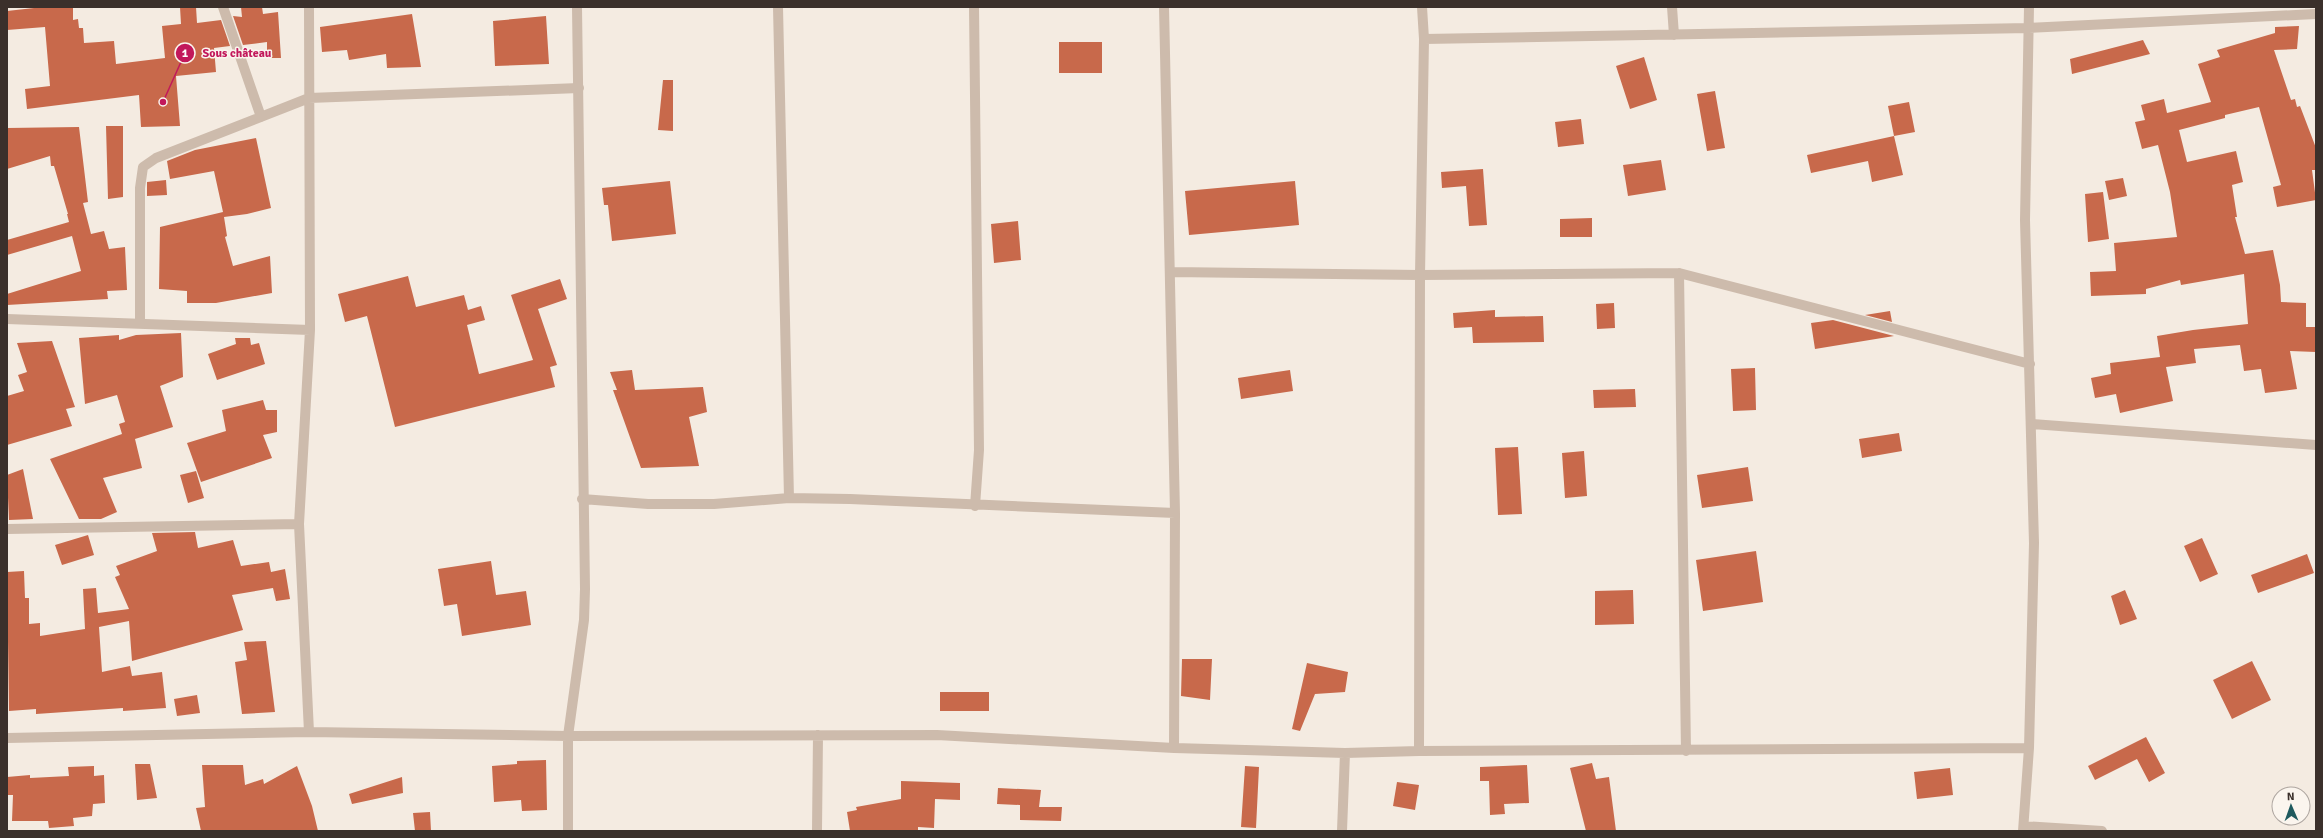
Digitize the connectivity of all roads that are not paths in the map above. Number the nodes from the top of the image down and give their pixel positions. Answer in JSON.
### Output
{"nodes":[{"id":1,"x":223,"y":7,"type":"edge"},
{"id":2,"x":309,"y":7,"type":"edge"},
{"id":3,"x":577,"y":7,"type":"edge"},
{"id":4,"x":778,"y":7,"type":"edge"},
{"id":5,"x":974,"y":7,"type":"edge"},
{"id":6,"x":1164,"y":7,"type":"edge"},
{"id":7,"x":1422,"y":7,"type":"edge"},
{"id":8,"x":1672,"y":7,"type":"edge"},
{"id":9,"x":2029,"y":7,"type":"edge"},
{"id":10,"x":2316,"y":14,"type":"edge"},
{"id":11,"x":2029,"y":28,"type":"junction"},
{"id":12,"x":1674,"y":35,"type":"junction"},
{"id":13,"x":1424,"y":39,"type":"junction"},
{"id":14,"x":579,"y":88,"type":"junction"},
{"id":15,"x":309,"y":98,"type":"junction"},
{"id":16,"x":261,"y":117,"type":"junction"},
{"id":17,"x":1171,"y":272,"type":"junction"},
{"id":18,"x":1680,"y":273,"type":"junction"},
{"id":19,"x":1420,"y":275,"type":"junction"},
{"id":20,"x":7,"y":319,"type":"edge"},
{"id":21,"x":140,"y":324,"type":"junction"},
{"id":22,"x":7,"y":326,"type":"edge"},
{"id":23,"x":310,"y":330,"type":"junction"},
{"id":24,"x":2030,"y":364,"type":"junction"},
{"id":25,"x":2032,"y":424,"type":"junction"},
{"id":26,"x":2316,"y":445,"type":"edge"},
{"id":27,"x":789,"y":498,"type":"junction"},
{"id":28,"x":582,"y":500,"type":"junction"},
{"id":29,"x":975,"y":506,"type":"junction"},
{"id":30,"x":1175,"y":513,"type":"junction"},
{"id":31,"x":299,"y":524,"type":"junction"},
{"id":32,"x":7,"y":529,"type":"edge"},
{"id":33,"x":309,"y":732,"type":"junction"},
{"id":34,"x":818,"y":735,"type":"junction"},
{"id":35,"x":568,"y":736,"type":"junction"},
{"id":36,"x":7,"y":738,"type":"edge"},
{"id":37,"x":1174,"y":748,"type":"junction"},
{"id":38,"x":2029,"y":748,"type":"junction"},
{"id":39,"x":1419,"y":751,"type":"junction"},
{"id":40,"x":1686,"y":751,"type":"junction"},
{"id":41,"x":1345,"y":753,"type":"junction"},
{"id":42,"x":2024,"y":829,"type":"edge"},
{"id":43,"x":568,"y":831,"type":"edge"},
{"id":44,"x":817,"y":831,"type":"edge"},
{"id":45,"x":1342,"y":831,"type":"edge"},
{"id":46,"x":2102,"y":831,"type":"edge"}],
"edges":[{"from":1,"to":16,"type":"street"},
{"from":2,"to":15,"type":"street"},
{"from":3,"to":14,"type":"street"},
{"from":4,"to":27,"type":"street"},
{"from":5,"to":29,"type":"street"},
{"from":6,"to":17,"type":"street"},
{"from":7,"to":13,"type":"street"},
{"from":8,"to":12,"type":"street"},
{"from":9,"to":11,"type":"street"},
{"from":10,"to":11,"type":"street"},
{"from":11,"to":12,"type":"street"},
{"from":11,"to":24,"type":"street"},
{"from":12,"to":13,"type":"street"},
{"from":13,"to":19,"type":"street"},
{"from":14,"to":15,"type":"street"},
{"from":14,"to":28,"type":"street"},
{"from":15,"to":16,"type":"street"},
{"from":15,"to":23,"type":"street"},
{"from":16,"to":21,"type":"street"},
{"from":17,"to":19,"type":"street"},
{"from":17,"to":30,"type":"street"},
{"from":18,"to":19,"type":"street"},
{"from":18,"to":24,"type":"street"},
{"from":18,"to":40,"type":"street"},
{"from":19,"to":39,"type":"street"},
{"from":20,"to":21,"type":"street"},
{"from":21,"to":23,"type":"street"},
{"from":22,"to":23,"type":"street"},
{"from":23,"to":31,"type":"street"},
{"from":24,"to":25,"type":"street"},
{"from":25,"to":26,"type":"street"},
{"from":25,"to":38,"type":"street"},
{"from":27,"to":28,"type":"street"},
{"from":27,"to":29,"type":"street"},
{"from":28,"to":35,"type":"street"},
{"from":29,"to":30,"type":"street"},
{"from":30,"to":37,"type":"street"},
{"from":31,"to":32,"type":"street"},
{"from":31,"to":33,"type":"street"},
{"from":33,"to":35,"type":"street"},
{"from":33,"to":36,"type":"street"},
{"from":34,"to":35,"type":"street"},
{"from":34,"to":37,"type":"street"},
{"from":34,"to":44,"type":"street"},
{"from":35,"to":43,"type":"street"},
{"from":37,"to":41,"type":"street"},
{"from":38,"to":40,"type":"street"},
{"from":38,"to":42,"type":"street"},
{"from":39,"to":40,"type":"street"},
{"from":39,"to":41,"type":"street"},
{"from":41,"to":45,"type":"street"},
{"from":42,"to":46,"type":"street"}]}
